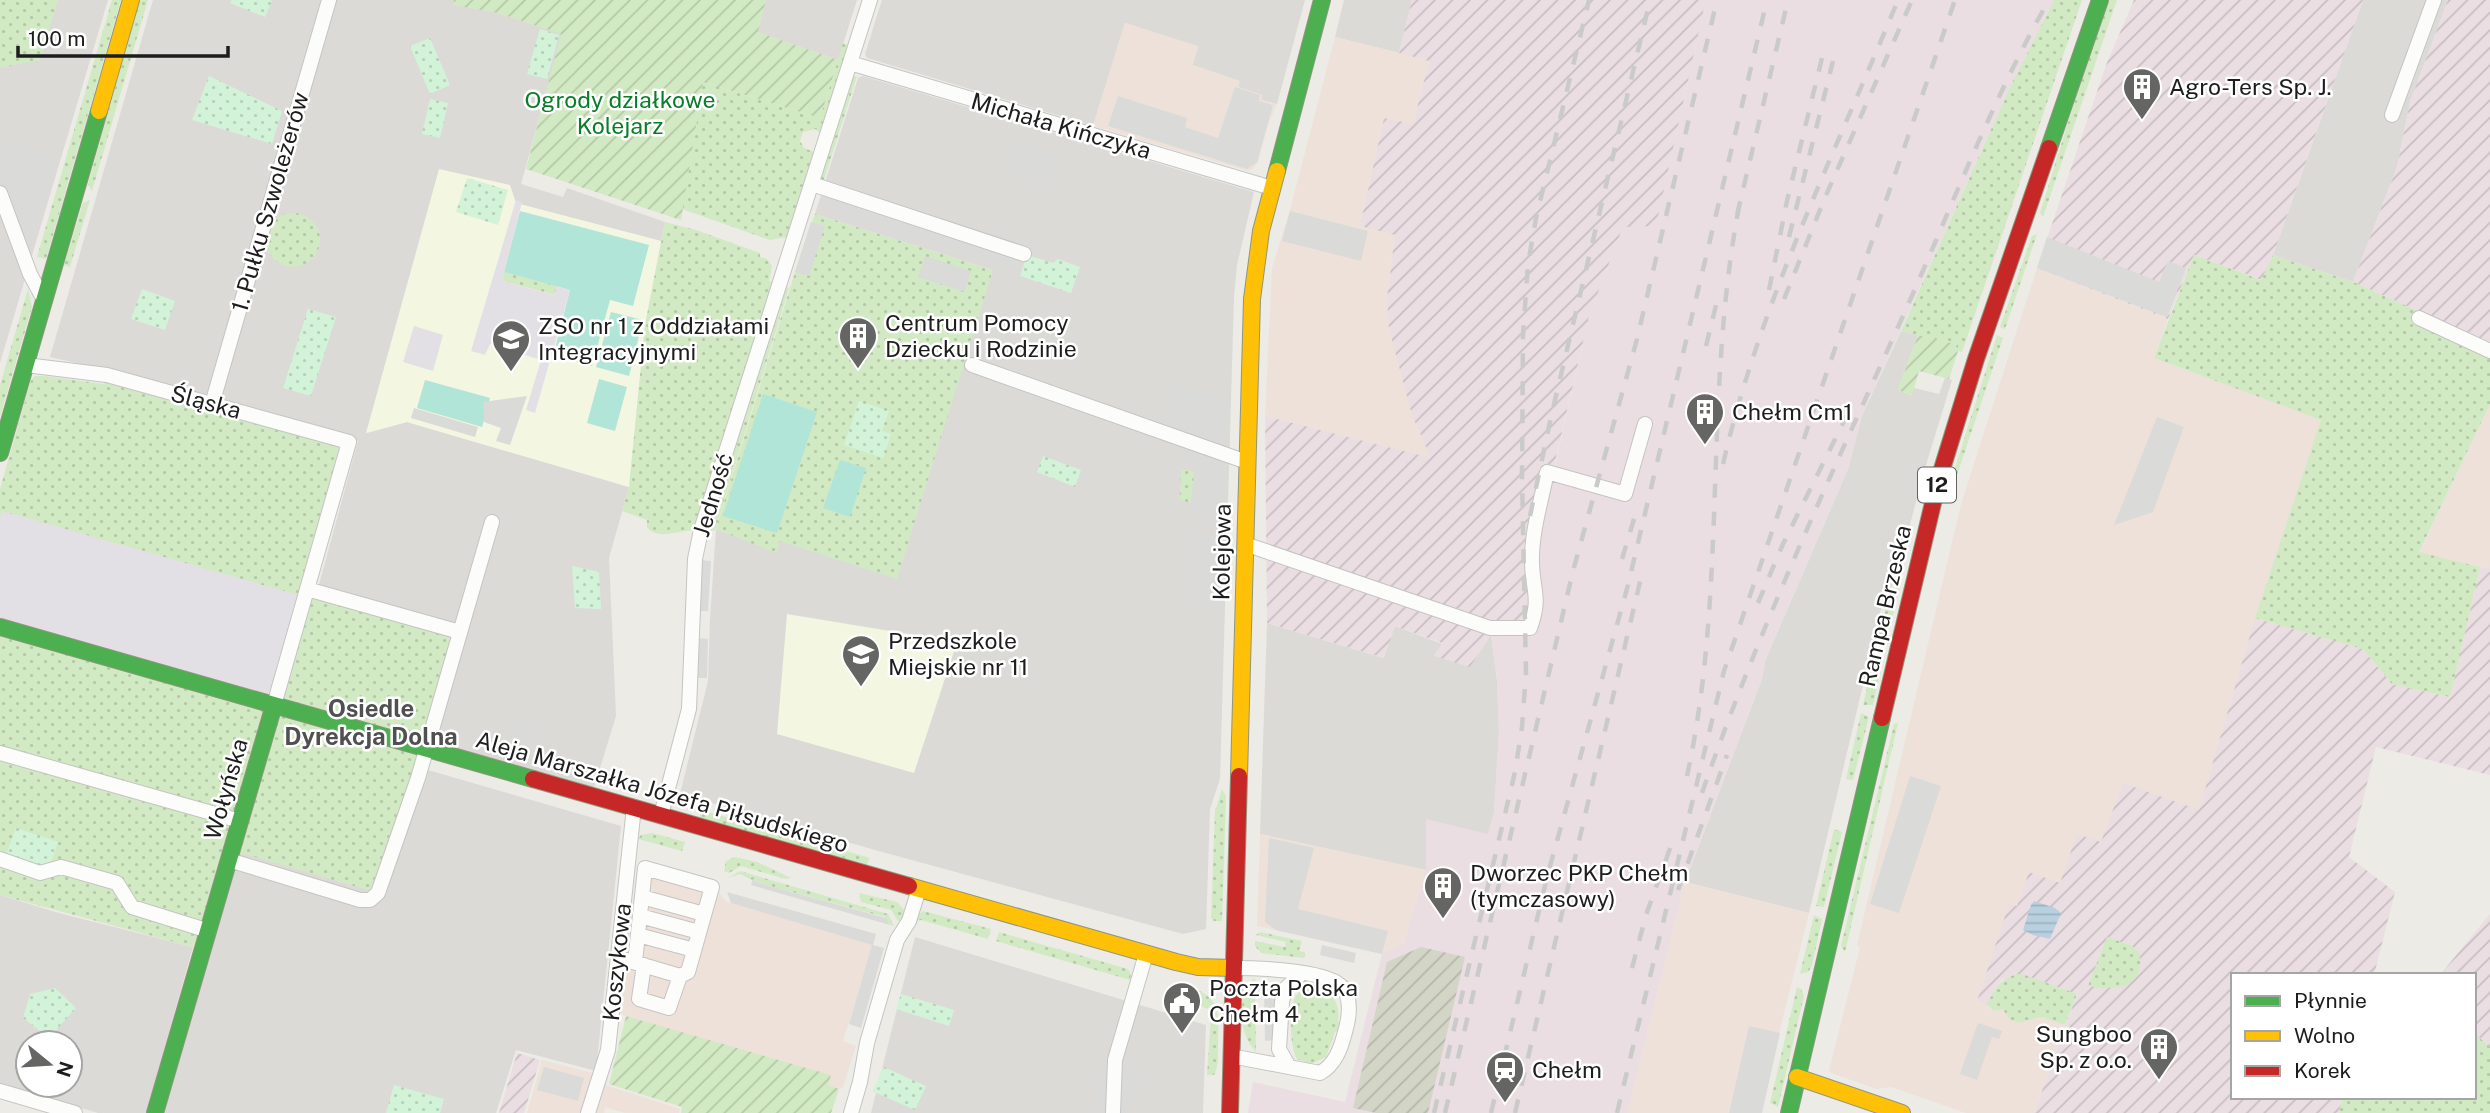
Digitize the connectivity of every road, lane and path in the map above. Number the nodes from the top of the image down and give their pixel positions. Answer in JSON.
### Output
{"nodes":[{"id":1,"x":131,"y":0,"type":"edge"},
{"id":2,"x":329,"y":0,"type":"edge"},
{"id":3,"x":870,"y":0,"type":"edge"},
{"id":4,"x":1322,"y":0,"type":"edge"},
{"id":5,"x":2100,"y":0,"type":"edge"},
{"id":6,"x":2434,"y":0,"type":"edge"},
{"id":7,"x":850,"y":63,"type":"junction"},
{"id":8,"x":2392,"y":115,"type":"dead end"},
{"id":9,"x":812,"y":184,"type":"junction"},
{"id":10,"x":1272,"y":188,"type":"junction"},
{"id":11,"x":0,"y":193,"type":"edge"},
{"id":12,"x":1024,"y":254,"type":"dead end"},
{"id":13,"x":44,"y":300,"type":"junction"},
{"id":14,"x":2418,"y":318,"type":"dead end"},
{"id":15,"x":2490,"y":352,"type":"edge"},
{"id":16,"x":26,"y":365,"type":"junction"},
{"id":17,"x":972,"y":365,"type":"dead end"},
{"id":18,"x":212,"y":404,"type":"junction"},
{"id":19,"x":1645,"y":424,"type":"dead end"},
{"id":20,"x":0,"y":453,"type":"edge"},
{"id":21,"x":1247,"y":463,"type":"junction"},
{"id":22,"x":339,"y":477,"type":"joint"},
{"id":23,"x":492,"y":522,"type":"dead end"},
{"id":24,"x":1245,"y":544,"type":"junction"},
{"id":25,"x":307,"y":589,"type":"junction"},
{"id":26,"x":0,"y":627,"type":"edge"},
{"id":27,"x":460,"y":632,"type":"junction"},
{"id":28,"x":0,"y":640,"type":"edge"},
{"id":29,"x":272,"y":711,"type":"junction"},
{"id":30,"x":0,"y":752,"type":"edge"},
{"id":31,"x":425,"y":755,"type":"junction"},
{"id":32,"x":633,"y":814,"type":"junction"},
{"id":33,"x":661,"y":815,"type":"junction"},
{"id":34,"x":240,"y":821,"type":"junction"},
{"id":35,"x":0,"y":859,"type":"edge"},
{"id":36,"x":229,"y":860,"type":"junction"},
{"id":37,"x":917,"y":895,"type":"junction"},
{"id":38,"x":642,"y":897,"type":"junction"},
{"id":39,"x":704,"y":914,"type":"junction"},
{"id":40,"x":640,"y":916,"type":"junction"},
{"id":41,"x":209,"y":931,"type":"junction"},
{"id":42,"x":699,"y":932,"type":"junction"},
{"id":43,"x":638,"y":935,"type":"junction"},
{"id":44,"x":694,"y":950,"type":"junction"},
{"id":45,"x":618,"y":957,"type":"junction"},
{"id":46,"x":1144,"y":960,"type":"junction"},
{"id":47,"x":640,"y":964,"type":"junction"},
{"id":48,"x":1233,"y":973,"type":"junction"},
{"id":49,"x":1301,"y":973,"type":"junction"},
{"id":50,"x":680,"y":976,"type":"junction"},
{"id":51,"x":1231,"y":1056,"type":"junction"},
{"id":52,"x":1289,"y":1067,"type":"junction"},
{"id":53,"x":1797,"y":1077,"type":"junction"},
{"id":54,"x":0,"y":1091,"type":"edge"},
{"id":55,"x":75,"y":1113,"type":"edge"},
{"id":56,"x":155,"y":1113,"type":"edge"},
{"id":57,"x":588,"y":1113,"type":"edge"},
{"id":58,"x":851,"y":1113,"type":"edge"},
{"id":59,"x":1113,"y":1113,"type":"edge"},
{"id":60,"x":1230,"y":1113,"type":"edge"},
{"id":61,"x":1789,"y":1113,"type":"edge"},
{"id":62,"x":1902,"y":1113,"type":"edge"}],
"edges":[{"from":1,"to":13,"type":"main road"},
{"from":2,"to":18,"type":"street","name":"1. Pułku Szwoleżerów"},
{"from":3,"to":7,"type":"street","name":"Jedność"},
{"from":4,"to":10,"type":"main road","name":"Kolejowa"},
{"from":5,"to":53,"type":"main road","name":"Rampa Brzeska","number":"12"},
{"from":6,"to":8,"type":"street"},
{"from":7,"to":9,"type":"street","name":"Jedność"},
{"from":7,"to":10,"type":"street","name":"Michała Kińczyka"},
{"from":9,"to":12,"type":"street"},
{"from":9,"to":33,"type":"street","name":"Jedność"},
{"from":10,"to":21,"type":"main road","name":"Kolejowa"},
{"from":11,"to":13,"type":"street"},
{"from":13,"to":16,"type":"main road"},
{"from":14,"to":15,"type":"street"},
{"from":16,"to":18,"type":"street","name":"Śląska"},
{"from":16,"to":20,"type":"main road"},
{"from":17,"to":21,"type":"street"},
{"from":18,"to":22,"type":"street","name":"Śląska"},
{"from":19,"to":24,"type":"street"},
{"from":21,"to":24,"type":"main road","name":"Kolejowa"},
{"from":22,"to":25,"type":"street","name":"Wołyńska"},
{"from":23,"to":27,"type":"street"},
{"from":24,"to":48,"type":"main road","name":"Kolejowa"},
{"from":25,"to":27,"type":"street"},
{"from":25,"to":29,"type":"street","name":"Wołyńska"},
{"from":26,"to":29,"type":"main road","name":"Aleja Marszałka Józefa Piłsudskiego"},
{"from":27,"to":31,"type":"street"},
{"from":28,"to":29,"type":"main road","name":"Aleja Marszałka Józefa Piłsudskiego"},
{"from":29,"to":31,"type":"main road","name":"Aleja Marszałka Józefa Piłsudskiego"},
{"from":29,"to":34,"type":"main road","name":"Wołyńska"},
{"from":30,"to":34,"type":"street"},
{"from":31,"to":32,"type":"main road","name":"Aleja Marszałka Józefa Piłsudskiego"},
{"from":31,"to":36,"type":"street"},
{"from":32,"to":33,"type":"main road","name":"Aleja Marszałka Józefa Piłsudskiego"},
{"from":32,"to":37,"type":"main road","name":"Aleja Marszałka Józefa Piłsudskiego"},
{"from":32,"to":45,"type":"street","name":"Koszykowa"},
{"from":33,"to":37,"type":"main road","name":"Aleja Marszałka Józefa Piłsudskiego"},
{"from":34,"to":36,"type":"main road","name":"Wołyńska"},
{"from":35,"to":41,"type":"street"},
{"from":36,"to":41,"type":"main road","name":"Wołyńska"},
{"from":37,"to":46,"type":"main road","name":"Aleja Marszałka Józefa Piłsudskiego"},
{"from":37,"to":58,"type":"street"},
{"from":38,"to":39,"type":"street"},
{"from":38,"to":39,"type":"street"},
{"from":38,"to":40,"type":"street"},
{"from":39,"to":42,"type":"street"},
{"from":40,"to":42,"type":"street"},
{"from":40,"to":43,"type":"street"},
{"from":41,"to":56,"type":"main road","name":"Wołyńska"},
{"from":42,"to":44,"type":"street"},
{"from":43,"to":44,"type":"street"},
{"from":43,"to":47,"type":"street"},
{"from":44,"to":50,"type":"street"},
{"from":45,"to":47,"type":"street"},
{"from":45,"to":57,"type":"street","name":"Koszykowa"},
{"from":46,"to":48,"type":"main road","name":"Aleja Marszałka Józefa Piłsudskiego"},
{"from":46,"to":59,"type":"street"},
{"from":47,"to":50,"type":"street"},
{"from":47,"to":50,"type":"street"},
{"from":48,"to":49,"type":"street"},
{"from":48,"to":51,"type":"main road","name":"Kolejowa"},
{"from":49,"to":52,"type":"street"},
{"from":49,"to":52,"type":"street"},
{"from":51,"to":52,"type":"street"},
{"from":51,"to":60,"type":"main road","name":"Kolejowa"},
{"from":53,"to":61,"type":"main road","name":"Rampa Brzeska","number":"12"},
{"from":53,"to":62,"type":"main road"},
{"from":54,"to":55,"type":"street"}]}
